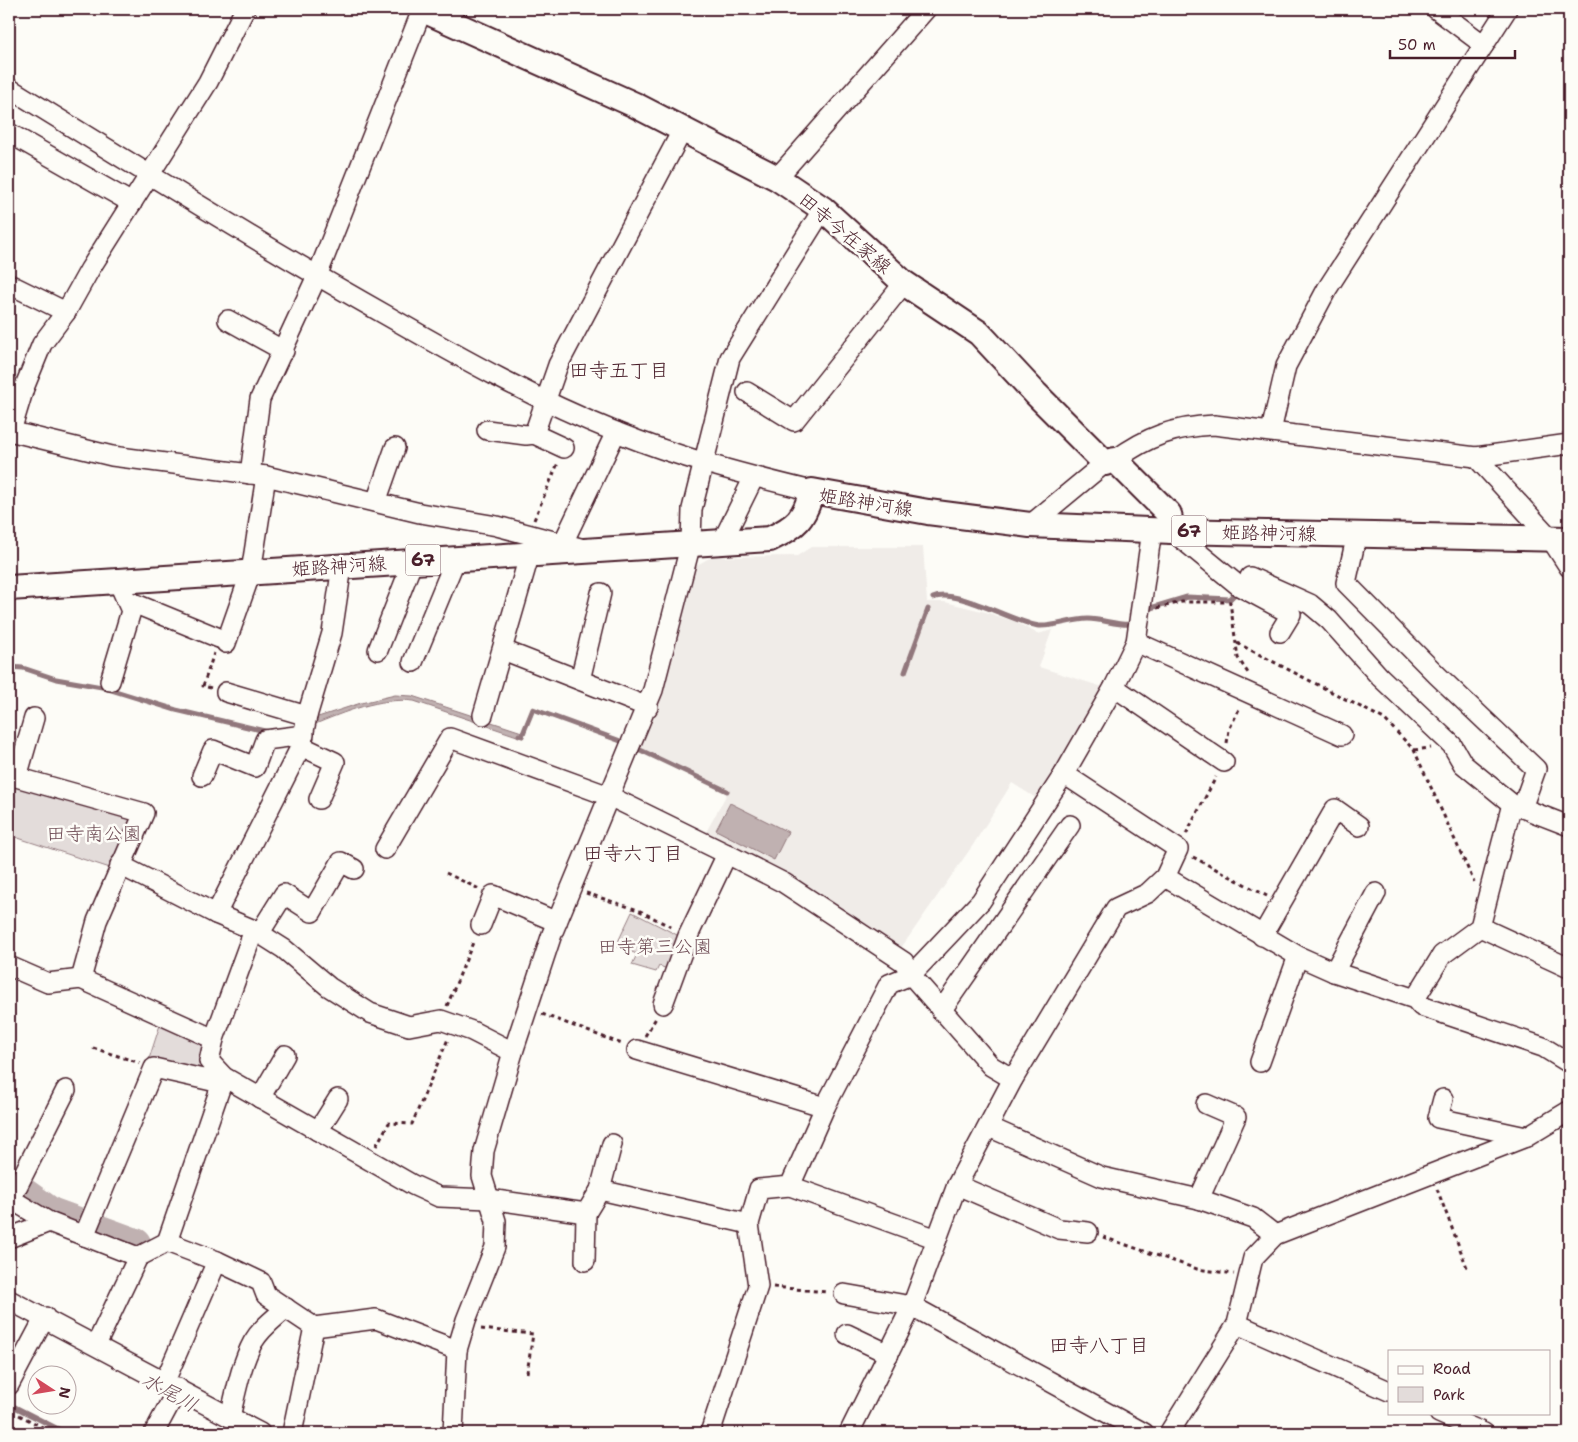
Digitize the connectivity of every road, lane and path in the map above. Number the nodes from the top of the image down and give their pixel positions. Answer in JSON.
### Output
{"nodes":[{"id":1,"x":245,"y":9,"type":"edge"},
{"id":2,"x":422,"y":9,"type":"edge"},
{"id":3,"x":926,"y":9,"type":"edge"},
{"id":4,"x":1436,"y":9,"type":"edge"},
{"id":5,"x":1507,"y":9,"type":"edge"},
{"id":6,"x":1484,"y":46,"type":"junction"},
{"id":7,"x":9,"y":88,"type":"edge"},
{"id":8,"x":683,"y":129,"type":"junction"},
{"id":9,"x":9,"y":133,"type":"edge"},
{"id":10,"x":149,"y":175,"type":"junction"},
{"id":11,"x":777,"y":178,"type":"junction"},
{"id":12,"x":132,"y":202,"type":"junction"},
{"id":13,"x":823,"y":209,"type":"junction"},
{"id":14,"x":317,"y":276,"type":"junction"},
{"id":15,"x":904,"y":283,"type":"junction"},
{"id":16,"x":9,"y":284,"type":"edge"},
{"id":17,"x":66,"y":312,"type":"junction"},
{"id":18,"x":228,"y":320,"type":"dead end"},
{"id":19,"x":284,"y":351,"type":"junction"},
{"id":20,"x":747,"y":392,"type":"dead end"},
{"id":21,"x":545,"y":401,"type":"junction"},
{"id":22,"x":486,"y":430,"type":"dead end"},
{"id":23,"x":10,"y":431,"type":"edge"},
{"id":24,"x":1271,"y":431,"type":"junction"},
{"id":25,"x":616,"y":432,"type":"junction"},
{"id":26,"x":534,"y":434,"type":"junction"},
{"id":27,"x":1569,"y":444,"type":"edge"},
{"id":28,"x":395,"y":448,"type":"dead end"},
{"id":29,"x":564,"y":448,"type":"joint"},
{"id":30,"x":1476,"y":457,"type":"junction"},
{"id":31,"x":1110,"y":461,"type":"junction"},
{"id":32,"x":704,"y":462,"type":"junction"},
{"id":33,"x":258,"y":475,"type":"junction"},
{"id":34,"x":754,"y":477,"type":"junction"},
{"id":35,"x":812,"y":490,"type":"junction"},
{"id":36,"x":376,"y":502,"type":"junction"},
{"id":37,"x":1030,"y":525,"type":"junction"},
{"id":38,"x":1162,"y":531,"type":"junction"},
{"id":39,"x":1357,"y":534,"type":"junction"},
{"id":40,"x":1560,"y":539,"type":"edge"},
{"id":41,"x":722,"y":542,"type":"junction"},
{"id":42,"x":563,"y":543,"type":"junction"},
{"id":43,"x":691,"y":543,"type":"junction"},
{"id":44,"x":529,"y":544,"type":"junction"},
{"id":45,"x":586,"y":550,"type":"junction"},
{"id":46,"x":456,"y":558,"type":"junction"},
{"id":47,"x":413,"y":561,"type":"junction"},
{"id":48,"x":342,"y":566,"type":"junction"},
{"id":49,"x":1569,"y":567,"type":"edge"},
{"id":50,"x":251,"y":572,"type":"junction"},
{"id":51,"x":1250,"y":577,"type":"dead end"},
{"id":52,"x":9,"y":588,"type":"edge"},
{"id":53,"x":122,"y":590,"type":"junction"},
{"id":54,"x":601,"y":593,"type":"dead end"},
{"id":55,"x":1140,"y":615,"type":"junction"},
{"id":56,"x":1280,"y":632,"type":"dead end"},
{"id":57,"x":222,"y":641,"type":"junction"},
{"id":58,"x":1136,"y":642,"type":"junction"},
{"id":59,"x":1237,"y":643,"type":"junction"},
{"id":60,"x":378,"y":650,"type":"dead end"},
{"id":61,"x":503,"y":650,"type":"junction"},
{"id":62,"x":413,"y":662,"type":"dead end"},
{"id":63,"x":580,"y":680,"type":"junction"},
{"id":64,"x":110,"y":681,"type":"dead end"},
{"id":65,"x":1114,"y":687,"type":"junction"},
{"id":66,"x":226,"y":692,"type":"joint"},
{"id":67,"x":1247,"y":692,"type":"junction"},
{"id":68,"x":648,"y":706,"type":"junction"},
{"id":69,"x":483,"y":715,"type":"dead end"},
{"id":70,"x":307,"y":716,"type":"junction"},
{"id":71,"x":34,"y":718,"type":"dead end"},
{"id":72,"x":1342,"y":735,"type":"dead end"},
{"id":73,"x":302,"y":741,"type":"junction"},
{"id":74,"x":1224,"y":762,"type":"junction"},
{"id":75,"x":1064,"y":774,"type":"junction"},
{"id":76,"x":13,"y":776,"type":"edge"},
{"id":77,"x":202,"y":776,"type":"dead end"},
{"id":78,"x":609,"y":796,"type":"junction"},
{"id":79,"x":319,"y":799,"type":"dead end"},
{"id":80,"x":1517,"y":806,"type":"junction"},
{"id":81,"x":1070,"y":825,"type":"dead end"},
{"id":82,"x":1359,"y":826,"type":"dead end"},
{"id":83,"x":1569,"y":826,"type":"edge"},
{"id":84,"x":385,"y":849,"type":"dead end"},
{"id":85,"x":1178,"y":849,"type":"junction"},
{"id":86,"x":727,"y":854,"type":"junction"},
{"id":87,"x":120,"y":865,"type":"junction"},
{"id":88,"x":354,"y":869,"type":"dead end"},
{"id":89,"x":446,"y":873,"type":"dead end"},
{"id":90,"x":1165,"y":877,"type":"junction"},
{"id":91,"x":571,"y":888,"type":"junction"},
{"id":92,"x":1376,"y":893,"type":"dead end"},
{"id":93,"x":493,"y":895,"type":"junction"},
{"id":94,"x":1281,"y":903,"type":"junction"},
{"id":95,"x":1485,"y":907,"type":"junction"},
{"id":96,"x":216,"y":914,"type":"junction"},
{"id":97,"x":557,"y":922,"type":"junction"},
{"id":98,"x":481,"y":924,"type":"joint"},
{"id":99,"x":1480,"y":926,"type":"junction"},
{"id":100,"x":257,"y":932,"type":"junction"},
{"id":101,"x":688,"y":936,"type":"junction"},
{"id":102,"x":1262,"y":936,"type":"junction"},
{"id":103,"x":1298,"y":956,"type":"junction"},
{"id":104,"x":9,"y":966,"type":"edge"},
{"id":105,"x":1569,"y":968,"type":"edge"},
{"id":106,"x":1334,"y":972,"type":"junction"},
{"id":107,"x":911,"y":975,"type":"junction"},
{"id":108,"x":81,"y":979,"type":"junction"},
{"id":109,"x":1415,"y":999,"type":"junction"},
{"id":110,"x":663,"y":1004,"type":"joint"},
{"id":111,"x":527,"y":1009,"type":"junction"},
{"id":112,"x":941,"y":1011,"type":"junction"},
{"id":113,"x":447,"y":1023,"type":"junction"},
{"id":114,"x":214,"y":1039,"type":"junction"},
{"id":115,"x":93,"y":1048,"type":"dead end"},
{"id":116,"x":637,"y":1050,"type":"junction"},
{"id":117,"x":513,"y":1052,"type":"junction"},
{"id":118,"x":284,"y":1055,"type":"dead end"},
{"id":119,"x":1260,"y":1062,"type":"dead end"},
{"id":120,"x":1569,"y":1063,"type":"edge"},
{"id":121,"x":154,"y":1068,"type":"junction"},
{"id":122,"x":224,"y":1077,"type":"junction"},
{"id":123,"x":1013,"y":1079,"type":"junction"},
{"id":124,"x":66,"y":1090,"type":"dead end"},
{"id":125,"x":260,"y":1098,"type":"junction"},
{"id":126,"x":338,"y":1099,"type":"dead end"},
{"id":127,"x":1443,"y":1099,"type":"dead end"},
{"id":128,"x":1206,"y":1104,"type":"dead end"},
{"id":129,"x":825,"y":1107,"type":"junction"},
{"id":130,"x":1569,"y":1111,"type":"edge"},
{"id":131,"x":989,"y":1127,"type":"junction"},
{"id":132,"x":318,"y":1131,"type":"junction"},
{"id":133,"x":1526,"y":1137,"type":"junction"},
{"id":134,"x":612,"y":1144,"type":"dead end"},
{"id":135,"x":367,"y":1159,"type":"junction"},
{"id":136,"x":1431,"y":1174,"type":"junction"},
{"id":137,"x":790,"y":1186,"type":"junction"},
{"id":138,"x":957,"y":1186,"type":"junction"},
{"id":139,"x":600,"y":1190,"type":"junction"},
{"id":140,"x":10,"y":1198,"type":"edge"},
{"id":141,"x":489,"y":1199,"type":"junction"},
{"id":142,"x":1199,"y":1199,"type":"junction"},
{"id":143,"x":586,"y":1213,"type":"junction"},
{"id":144,"x":49,"y":1222,"type":"junction"},
{"id":145,"x":749,"y":1224,"type":"junction"},
{"id":146,"x":87,"y":1229,"type":"junction"},
{"id":147,"x":1088,"y":1232,"type":"joint"},
{"id":148,"x":1275,"y":1235,"type":"junction"},
{"id":149,"x":9,"y":1238,"type":"edge"},
{"id":150,"x":937,"y":1239,"type":"junction"},
{"id":151,"x":167,"y":1242,"type":"junction"},
{"id":152,"x":138,"y":1257,"type":"junction"},
{"id":153,"x":585,"y":1260,"type":"dead end"},
{"id":154,"x":217,"y":1261,"type":"junction"},
{"id":155,"x":1468,"y":1270,"type":"dead end"},
{"id":156,"x":1249,"y":1275,"type":"junction"},
{"id":157,"x":758,"y":1286,"type":"junction"},
{"id":158,"x":844,"y":1294,"type":"joint"},
{"id":159,"x":9,"y":1300,"type":"edge"},
{"id":160,"x":912,"y":1306,"type":"junction"},
{"id":161,"x":286,"y":1308,"type":"junction"},
{"id":162,"x":45,"y":1317,"type":"junction"},
{"id":163,"x":1237,"y":1324,"type":"junction"},
{"id":164,"x":464,"y":1327,"type":"junction"},
{"id":165,"x":314,"y":1328,"type":"junction"},
{"id":166,"x":847,"y":1334,"type":"dead end"},
{"id":167,"x":96,"y":1345,"type":"junction"},
{"id":168,"x":458,"y":1350,"type":"junction"},
{"id":169,"x":889,"y":1354,"type":"junction"},
{"id":170,"x":527,"y":1373,"type":"dead end"},
{"id":171,"x":9,"y":1384,"type":"edge"},
{"id":172,"x":171,"y":1391,"type":"junction"},
{"id":173,"x":1388,"y":1391,"type":"edge"},
{"id":174,"x":19,"y":1414,"type":"dead end"},
{"id":175,"x":1441,"y":1414,"type":"edge"},
{"id":176,"x":230,"y":1417,"type":"junction"},
{"id":177,"x":54,"y":1433,"type":"edge"},
{"id":178,"x":154,"y":1433,"type":"edge"},
{"id":179,"x":260,"y":1433,"type":"edge"},
{"id":180,"x":292,"y":1433,"type":"edge"},
{"id":181,"x":453,"y":1433,"type":"edge"},
{"id":182,"x":710,"y":1433,"type":"edge"},
{"id":183,"x":849,"y":1433,"type":"edge"},
{"id":184,"x":1144,"y":1433,"type":"edge"},
{"id":185,"x":1168,"y":1433,"type":"edge"},
{"id":186,"x":1484,"y":1433,"type":"edge"}],
"edges":[{"from":1,"to":10,"type":"street"},
{"from":2,"to":8,"type":"main road","name":"田寺今在家線"},
{"from":2,"to":14,"type":"street"},
{"from":3,"to":11,"type":"street"},
{"from":4,"to":6,"type":"street"},
{"from":5,"to":6,"type":"street"},
{"from":6,"to":24,"type":"street"},
{"from":7,"to":10,"type":"street"},
{"from":8,"to":11,"type":"main road","name":"田寺今在家線"},
{"from":8,"to":21,"type":"street"},
{"from":9,"to":12,"type":"street"},
{"from":10,"to":12,"type":"street"},
{"from":10,"to":14,"type":"street"},
{"from":11,"to":13,"type":"main road","name":"田寺今在家線"},
{"from":12,"to":17,"type":"street"},
{"from":13,"to":15,"type":"main road","name":"田寺今在家線"},
{"from":13,"to":32,"type":"street"},
{"from":14,"to":19,"type":"street"},
{"from":14,"to":21,"type":"street"},
{"from":15,"to":20,"type":"street"},
{"from":15,"to":31,"type":"main road","name":"田寺今在家線"},
{"from":16,"to":17,"type":"street"},
{"from":17,"to":23,"type":"street"},
{"from":18,"to":19,"type":"street"},
{"from":19,"to":33,"type":"street"},
{"from":21,"to":25,"type":"street"},
{"from":21,"to":26,"type":"street"},
{"from":22,"to":26,"type":"street"},
{"from":23,"to":33,"type":"street"},
{"from":24,"to":30,"type":"street"},
{"from":24,"to":31,"type":"street"},
{"from":25,"to":32,"type":"street"},
{"from":25,"to":42,"type":"street"},
{"from":26,"to":29,"type":"street"},
{"from":27,"to":30,"type":"street"},
{"from":28,"to":36,"type":"street"},
{"from":29,"to":44,"type":"path"},
{"from":30,"to":40,"type":"street"},
{"from":31,"to":37,"type":"street"},
{"from":31,"to":38,"type":"main road","name":"田寺今在家線"},
{"from":32,"to":34,"type":"street"},
{"from":32,"to":43,"type":"street"},
{"from":33,"to":36,"type":"street"},
{"from":33,"to":50,"type":"street"},
{"from":34,"to":35,"type":"street"},
{"from":34,"to":41,"type":"street"},
{"from":35,"to":37,"type":"main road","name":"姫路神河線","number":"67"},
{"from":35,"to":41,"type":"main road","name":"姫路神河線","number":"67"},
{"from":36,"to":44,"type":"street"},
{"from":37,"to":38,"type":"main road","name":"姫路神河線","number":"67"},
{"from":38,"to":39,"type":"main road","name":"姫路神河線","number":"67"},
{"from":38,"to":55,"type":"street"},
{"from":38,"to":56,"type":"street"},
{"from":39,"to":40,"type":"main road","name":"姫路神河線","number":"67"},
{"from":39,"to":80,"type":"street"},
{"from":40,"to":49,"type":"street"},
{"from":41,"to":43,"type":"main road","name":"姫路神河線","number":"67"},
{"from":42,"to":44,"type":"street"},
{"from":42,"to":45,"type":"street"},
{"from":43,"to":45,"type":"main road","name":"姫路神河線","number":"67"},
{"from":43,"to":68,"type":"street"},
{"from":44,"to":45,"type":"main road","name":"姫路神河線","number":"67"},
{"from":44,"to":46,"type":"main road","name":"姫路神河線","number":"67"},
{"from":44,"to":61,"type":"street"},
{"from":46,"to":47,"type":"main road","name":"姫路神河線","number":"67"},
{"from":46,"to":62,"type":"street"},
{"from":47,"to":48,"type":"main road","name":"姫路神河線","number":"67"},
{"from":47,"to":60,"type":"street"},
{"from":48,"to":50,"type":"main road","name":"姫路神河線","number":"67"},
{"from":48,"to":70,"type":"street"},
{"from":50,"to":53,"type":"main road","name":"姫路神河線","number":"67"},
{"from":50,"to":57,"type":"street"},
{"from":51,"to":80,"type":"street"},
{"from":52,"to":53,"type":"main road","name":"姫路神河線","number":"67"},
{"from":53,"to":57,"type":"street"},
{"from":53,"to":64,"type":"street"},
{"from":54,"to":63,"type":"street"},
{"from":55,"to":58,"type":"street"},
{"from":55,"to":59,"type":"path"},
{"from":57,"to":66,"type":"path"},
{"from":58,"to":65,"type":"street"},
{"from":58,"to":67,"type":"street"},
{"from":59,"to":67,"type":"path"},
{"from":59,"to":95,"type":"path"},
{"from":61,"to":63,"type":"street"},
{"from":61,"to":69,"type":"street"},
{"from":63,"to":68,"type":"street"},
{"from":65,"to":74,"type":"street"},
{"from":65,"to":75,"type":"street"},
{"from":66,"to":70,"type":"street"},
{"from":67,"to":72,"type":"street"},
{"from":67,"to":74,"type":"path"},
{"from":68,"to":78,"type":"street"},
{"from":70,"to":73,"type":"street"},
{"from":71,"to":76,"type":"street"},
{"from":73,"to":77,"type":"street"},
{"from":73,"to":79,"type":"street"},
{"from":73,"to":96,"type":"street"},
{"from":74,"to":85,"type":"path"},
{"from":75,"to":85,"type":"street"},
{"from":75,"to":107,"type":"street"},
{"from":76,"to":87,"type":"street"},
{"from":78,"to":84,"type":"street"},
{"from":78,"to":86,"type":"street"},
{"from":78,"to":91,"type":"street"},
{"from":80,"to":83,"type":"street"},
{"from":80,"to":95,"type":"street"},
{"from":81,"to":112,"type":"street"},
{"from":82,"to":94,"type":"street"},
{"from":85,"to":90,"type":"street"},
{"from":85,"to":94,"type":"path"},
{"from":86,"to":101,"type":"street"},
{"from":86,"to":107,"type":"street"},
{"from":87,"to":96,"type":"street"},
{"from":87,"to":108,"type":"street"},
{"from":88,"to":100,"type":"street"},
{"from":89,"to":93,"type":"path"},
{"from":90,"to":102,"type":"street"},
{"from":90,"to":123,"type":"street"},
{"from":91,"to":97,"type":"street"},
{"from":91,"to":101,"type":"path"},
{"from":92,"to":106,"type":"street"},
{"from":93,"to":97,"type":"street"},
{"from":93,"to":98,"type":"street"},
{"from":94,"to":102,"type":"street"},
{"from":95,"to":99,"type":"street"},
{"from":96,"to":100,"type":"street"},
{"from":97,"to":111,"type":"street"},
{"from":98,"to":113,"type":"path"},
{"from":99,"to":105,"type":"street"},
{"from":99,"to":109,"type":"street"},
{"from":100,"to":113,"type":"street"},
{"from":100,"to":114,"type":"street"},
{"from":101,"to":110,"type":"street"},
{"from":102,"to":103,"type":"street"},
{"from":103,"to":106,"type":"street"},
{"from":103,"to":119,"type":"street"},
{"from":104,"to":108,"type":"street"},
{"from":106,"to":109,"type":"street"},
{"from":107,"to":112,"type":"street"},
{"from":107,"to":129,"type":"street"},
{"from":108,"to":114,"type":"street"},
{"from":109,"to":120,"type":"street"},
{"from":110,"to":116,"type":"path"},
{"from":111,"to":116,"type":"path"},
{"from":111,"to":117,"type":"street"},
{"from":112,"to":123,"type":"street"},
{"from":113,"to":117,"type":"street"},
{"from":113,"to":135,"type":"path"},
{"from":114,"to":122,"type":"street"},
{"from":115,"to":121,"type":"path"},
{"from":116,"to":129,"type":"street"},
{"from":117,"to":141,"type":"street"},
{"from":118,"to":125,"type":"street"},
{"from":121,"to":122,"type":"street"},
{"from":121,"to":146,"type":"street"},
{"from":122,"to":125,"type":"street"},
{"from":122,"to":151,"type":"street"},
{"from":123,"to":131,"type":"street"},
{"from":124,"to":140,"type":"street"},
{"from":125,"to":132,"type":"street"},
{"from":126,"to":132,"type":"street"},
{"from":127,"to":133,"type":"street"},
{"from":128,"to":142,"type":"street"},
{"from":129,"to":137,"type":"street"},
{"from":130,"to":133,"type":"street"},
{"from":131,"to":138,"type":"street"},
{"from":131,"to":142,"type":"street"},
{"from":132,"to":135,"type":"street"},
{"from":133,"to":136,"type":"street"},
{"from":134,"to":139,"type":"street"},
{"from":135,"to":141,"type":"street"},
{"from":136,"to":148,"type":"street"},
{"from":136,"to":155,"type":"path"},
{"from":137,"to":145,"type":"street"},
{"from":137,"to":150,"type":"street"},
{"from":138,"to":147,"type":"street"},
{"from":138,"to":150,"type":"street"},
{"from":139,"to":143,"type":"street"},
{"from":139,"to":145,"type":"street"},
{"from":140,"to":144,"type":"street"},
{"from":141,"to":143,"type":"street"},
{"from":141,"to":164,"type":"street"},
{"from":142,"to":148,"type":"street"},
{"from":143,"to":153,"type":"street"},
{"from":144,"to":146,"type":"street"},
{"from":144,"to":149,"type":"street"},
{"from":145,"to":157,"type":"street"},
{"from":146,"to":152,"type":"street"},
{"from":147,"to":156,"type":"path"},
{"from":148,"to":156,"type":"street"},
{"from":150,"to":160,"type":"street"},
{"from":151,"to":152,"type":"street"},
{"from":151,"to":154,"type":"street"},
{"from":152,"to":167,"type":"street"},
{"from":154,"to":161,"type":"street"},
{"from":154,"to":172,"type":"street"},
{"from":156,"to":163,"type":"street"},
{"from":157,"to":158,"type":"path"},
{"from":157,"to":182,"type":"street"},
{"from":158,"to":160,"type":"street"},
{"from":159,"to":162,"type":"street"},
{"from":160,"to":169,"type":"street"},
{"from":160,"to":184,"type":"street"},
{"from":161,"to":165,"type":"street"},
{"from":161,"to":176,"type":"street"},
{"from":162,"to":167,"type":"street"},
{"from":162,"to":171,"type":"street"},
{"from":163,"to":173,"type":"street"},
{"from":163,"to":185,"type":"street"},
{"from":164,"to":168,"type":"street"},
{"from":164,"to":170,"type":"path"},
{"from":165,"to":168,"type":"street"},
{"from":165,"to":180,"type":"street"},
{"from":166,"to":169,"type":"street"},
{"from":167,"to":172,"type":"street"},
{"from":168,"to":181,"type":"street"},
{"from":169,"to":183,"type":"street"},
{"from":172,"to":176,"type":"street"},
{"from":172,"to":178,"type":"street"},
{"from":174,"to":177,"type":"path"},
{"from":175,"to":186,"type":"street"},
{"from":176,"to":179,"type":"street"}]}
